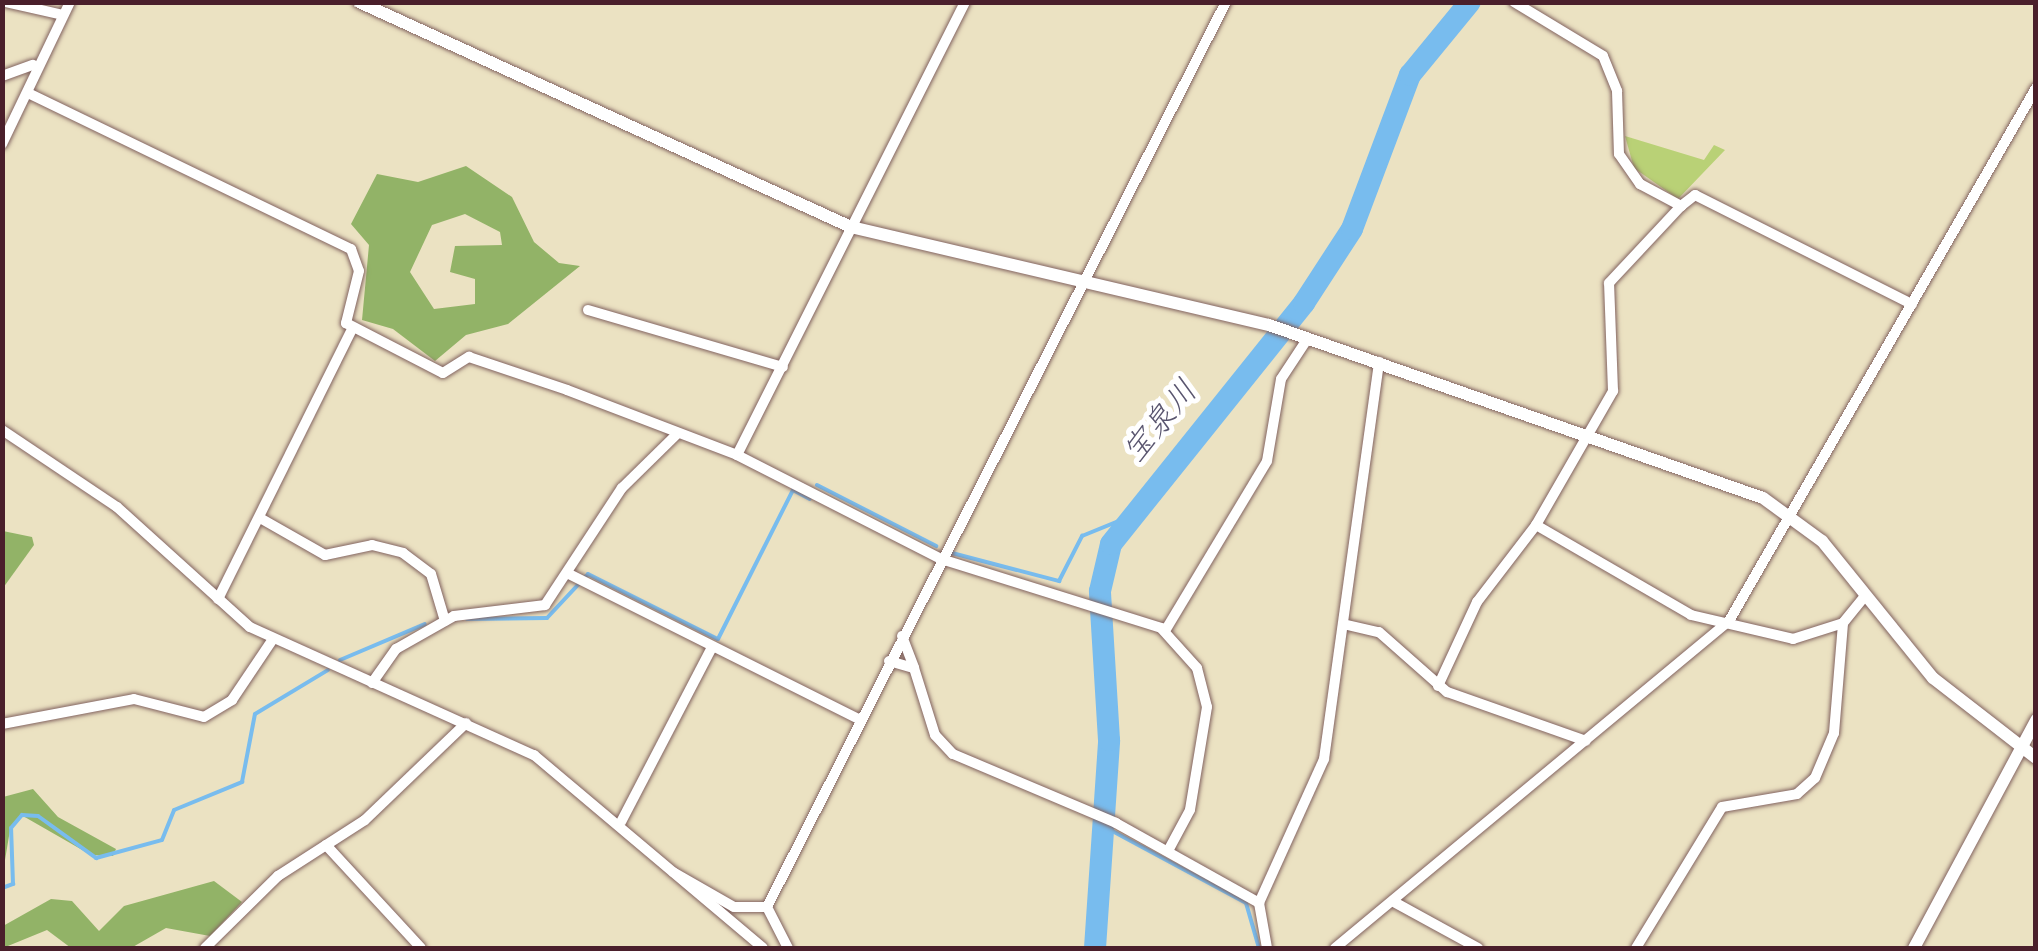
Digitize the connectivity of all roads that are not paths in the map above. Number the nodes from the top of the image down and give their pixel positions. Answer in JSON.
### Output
{"nodes":[{"id":1,"x":6,"y":2,"type":"edge"},
{"id":2,"x":70,"y":2,"type":"edge"},
{"id":3,"x":359,"y":2,"type":"edge"},
{"id":4,"x":965,"y":2,"type":"edge"},
{"id":5,"x":1226,"y":2,"type":"edge"},
{"id":6,"x":1514,"y":2,"type":"edge"},
{"id":7,"x":63,"y":15,"type":"junction"},
{"id":8,"x":33,"y":65,"type":"junction"},
{"id":9,"x":2,"y":76,"type":"edge"},
{"id":10,"x":2036,"y":88,"type":"edge"},
{"id":11,"x":28,"y":93,"type":"junction"},
{"id":12,"x":2,"y":144,"type":"edge"},
{"id":13,"x":1681,"y":206,"type":"junction"},
{"id":14,"x":851,"y":227,"type":"junction"},
{"id":15,"x":1085,"y":278,"type":"junction"},
{"id":16,"x":1912,"y":304,"type":"junction"},
{"id":17,"x":588,"y":310,"type":"dead end"},
{"id":18,"x":352,"y":329,"type":"junction"},
{"id":19,"x":1302,"y":337,"type":"junction"},
{"id":20,"x":1379,"y":362,"type":"junction"},
{"id":21,"x":783,"y":368,"type":"junction"},
{"id":22,"x":2,"y":430,"type":"edge"},
{"id":23,"x":676,"y":434,"type":"junction"},
{"id":24,"x":1582,"y":440,"type":"junction"},
{"id":25,"x":737,"y":455,"type":"junction"},
{"id":26,"x":1793,"y":514,"type":"junction"},
{"id":27,"x":260,"y":518,"type":"junction"},
{"id":28,"x":1536,"y":525,"type":"junction"},
{"id":29,"x":941,"y":558,"type":"junction"},
{"id":30,"x":567,"y":573,"type":"junction"},
{"id":31,"x":1864,"y":596,"type":"junction"},
{"id":32,"x":218,"y":599,"type":"junction"},
{"id":33,"x":445,"y":621,"type":"junction"},
{"id":34,"x":1729,"y":621,"type":"junction"},
{"id":35,"x":1844,"y":623,"type":"junction"},
{"id":36,"x":1343,"y":624,"type":"junction"},
{"id":37,"x":1165,"y":630,"type":"junction"},
{"id":38,"x":902,"y":636,"type":"junction"},
{"id":39,"x":272,"y":639,"type":"junction"},
{"id":40,"x":712,"y":646,"type":"junction"},
{"id":41,"x":890,"y":662,"type":"junction"},
{"id":42,"x":914,"y":668,"type":"junction"},
{"id":43,"x":372,"y":683,"type":"junction"},
{"id":44,"x":1438,"y":686,"type":"junction"},
{"id":45,"x":860,"y":720,"type":"junction"},
{"id":46,"x":2036,"y":720,"type":"edge"},
{"id":47,"x":466,"y":723,"type":"junction"},
{"id":48,"x":2,"y":724,"type":"edge"},
{"id":49,"x":1586,"y":741,"type":"junction"},
{"id":50,"x":2020,"y":748,"type":"junction"},
{"id":51,"x":2036,"y":758,"type":"edge"},
{"id":52,"x":621,"y":822,"type":"junction"},
{"id":53,"x":326,"y":845,"type":"junction"},
{"id":54,"x":1168,"y":851,"type":"junction"},
{"id":55,"x":668,"y":870,"type":"junction"},
{"id":56,"x":1394,"y":902,"type":"junction"},
{"id":57,"x":1259,"y":903,"type":"junction"},
{"id":58,"x":768,"y":906,"type":"junction"},
{"id":59,"x":205,"y":948,"type":"edge"},
{"id":60,"x":422,"y":948,"type":"edge"},
{"id":61,"x":763,"y":948,"type":"edge"},
{"id":62,"x":788,"y":948,"type":"edge"},
{"id":63,"x":1267,"y":948,"type":"edge"},
{"id":64,"x":1335,"y":948,"type":"edge"},
{"id":65,"x":1478,"y":948,"type":"edge"},
{"id":66,"x":1636,"y":948,"type":"edge"},
{"id":67,"x":1914,"y":948,"type":"edge"}],
"edges":[{"from":1,"to":7,"type":"street"},
{"from":2,"to":7,"type":"street"},
{"from":3,"to":14,"type":"street"},
{"from":4,"to":14,"type":"street"},
{"from":5,"to":15,"type":"street"},
{"from":6,"to":13,"type":"street"},
{"from":7,"to":8,"type":"street"},
{"from":8,"to":9,"type":"street"},
{"from":8,"to":11,"type":"street"},
{"from":10,"to":16,"type":"street"},
{"from":11,"to":12,"type":"street"},
{"from":11,"to":18,"type":"street"},
{"from":13,"to":16,"type":"street"},
{"from":13,"to":24,"type":"street"},
{"from":14,"to":15,"type":"street"},
{"from":14,"to":21,"type":"street"},
{"from":15,"to":19,"type":"street"},
{"from":15,"to":29,"type":"street"},
{"from":16,"to":26,"type":"street"},
{"from":17,"to":21,"type":"street"},
{"from":18,"to":23,"type":"street"},
{"from":18,"to":27,"type":"street"},
{"from":19,"to":20,"type":"street"},
{"from":19,"to":37,"type":"street"},
{"from":20,"to":24,"type":"street"},
{"from":20,"to":36,"type":"street"},
{"from":21,"to":25,"type":"street"},
{"from":22,"to":32,"type":"street"},
{"from":23,"to":25,"type":"street"},
{"from":23,"to":30,"type":"street"},
{"from":24,"to":26,"type":"street"},
{"from":24,"to":28,"type":"street"},
{"from":25,"to":29,"type":"street"},
{"from":26,"to":31,"type":"street"},
{"from":26,"to":34,"type":"street"},
{"from":27,"to":32,"type":"street"},
{"from":27,"to":33,"type":"street"},
{"from":28,"to":34,"type":"street"},
{"from":28,"to":44,"type":"street"},
{"from":29,"to":37,"type":"street"},
{"from":29,"to":38,"type":"street"},
{"from":30,"to":33,"type":"street"},
{"from":30,"to":40,"type":"street"},
{"from":31,"to":35,"type":"street"},
{"from":31,"to":50,"type":"street"},
{"from":32,"to":39,"type":"street"},
{"from":33,"to":43,"type":"street"},
{"from":34,"to":35,"type":"street"},
{"from":34,"to":49,"type":"street"},
{"from":35,"to":66,"type":"street"},
{"from":36,"to":44,"type":"street"},
{"from":36,"to":57,"type":"street"},
{"from":37,"to":54,"type":"street"},
{"from":38,"to":41,"type":"street"},
{"from":38,"to":42,"type":"street"},
{"from":39,"to":43,"type":"street"},
{"from":39,"to":48,"type":"street"},
{"from":40,"to":45,"type":"street"},
{"from":40,"to":52,"type":"street"},
{"from":41,"to":42,"type":"street"},
{"from":41,"to":45,"type":"street"},
{"from":42,"to":54,"type":"street"},
{"from":43,"to":47,"type":"street"},
{"from":44,"to":49,"type":"street"},
{"from":45,"to":58,"type":"street"},
{"from":46,"to":50,"type":"street"},
{"from":47,"to":52,"type":"street"},
{"from":47,"to":53,"type":"street"},
{"from":49,"to":56,"type":"street"},
{"from":50,"to":51,"type":"street"},
{"from":50,"to":67,"type":"street"},
{"from":52,"to":55,"type":"street"},
{"from":53,"to":59,"type":"street"},
{"from":53,"to":60,"type":"street"},
{"from":54,"to":57,"type":"street"},
{"from":55,"to":58,"type":"street"},
{"from":55,"to":61,"type":"street"},
{"from":56,"to":64,"type":"street"},
{"from":56,"to":65,"type":"street"},
{"from":57,"to":63,"type":"street"},
{"from":58,"to":62,"type":"street"}]}
